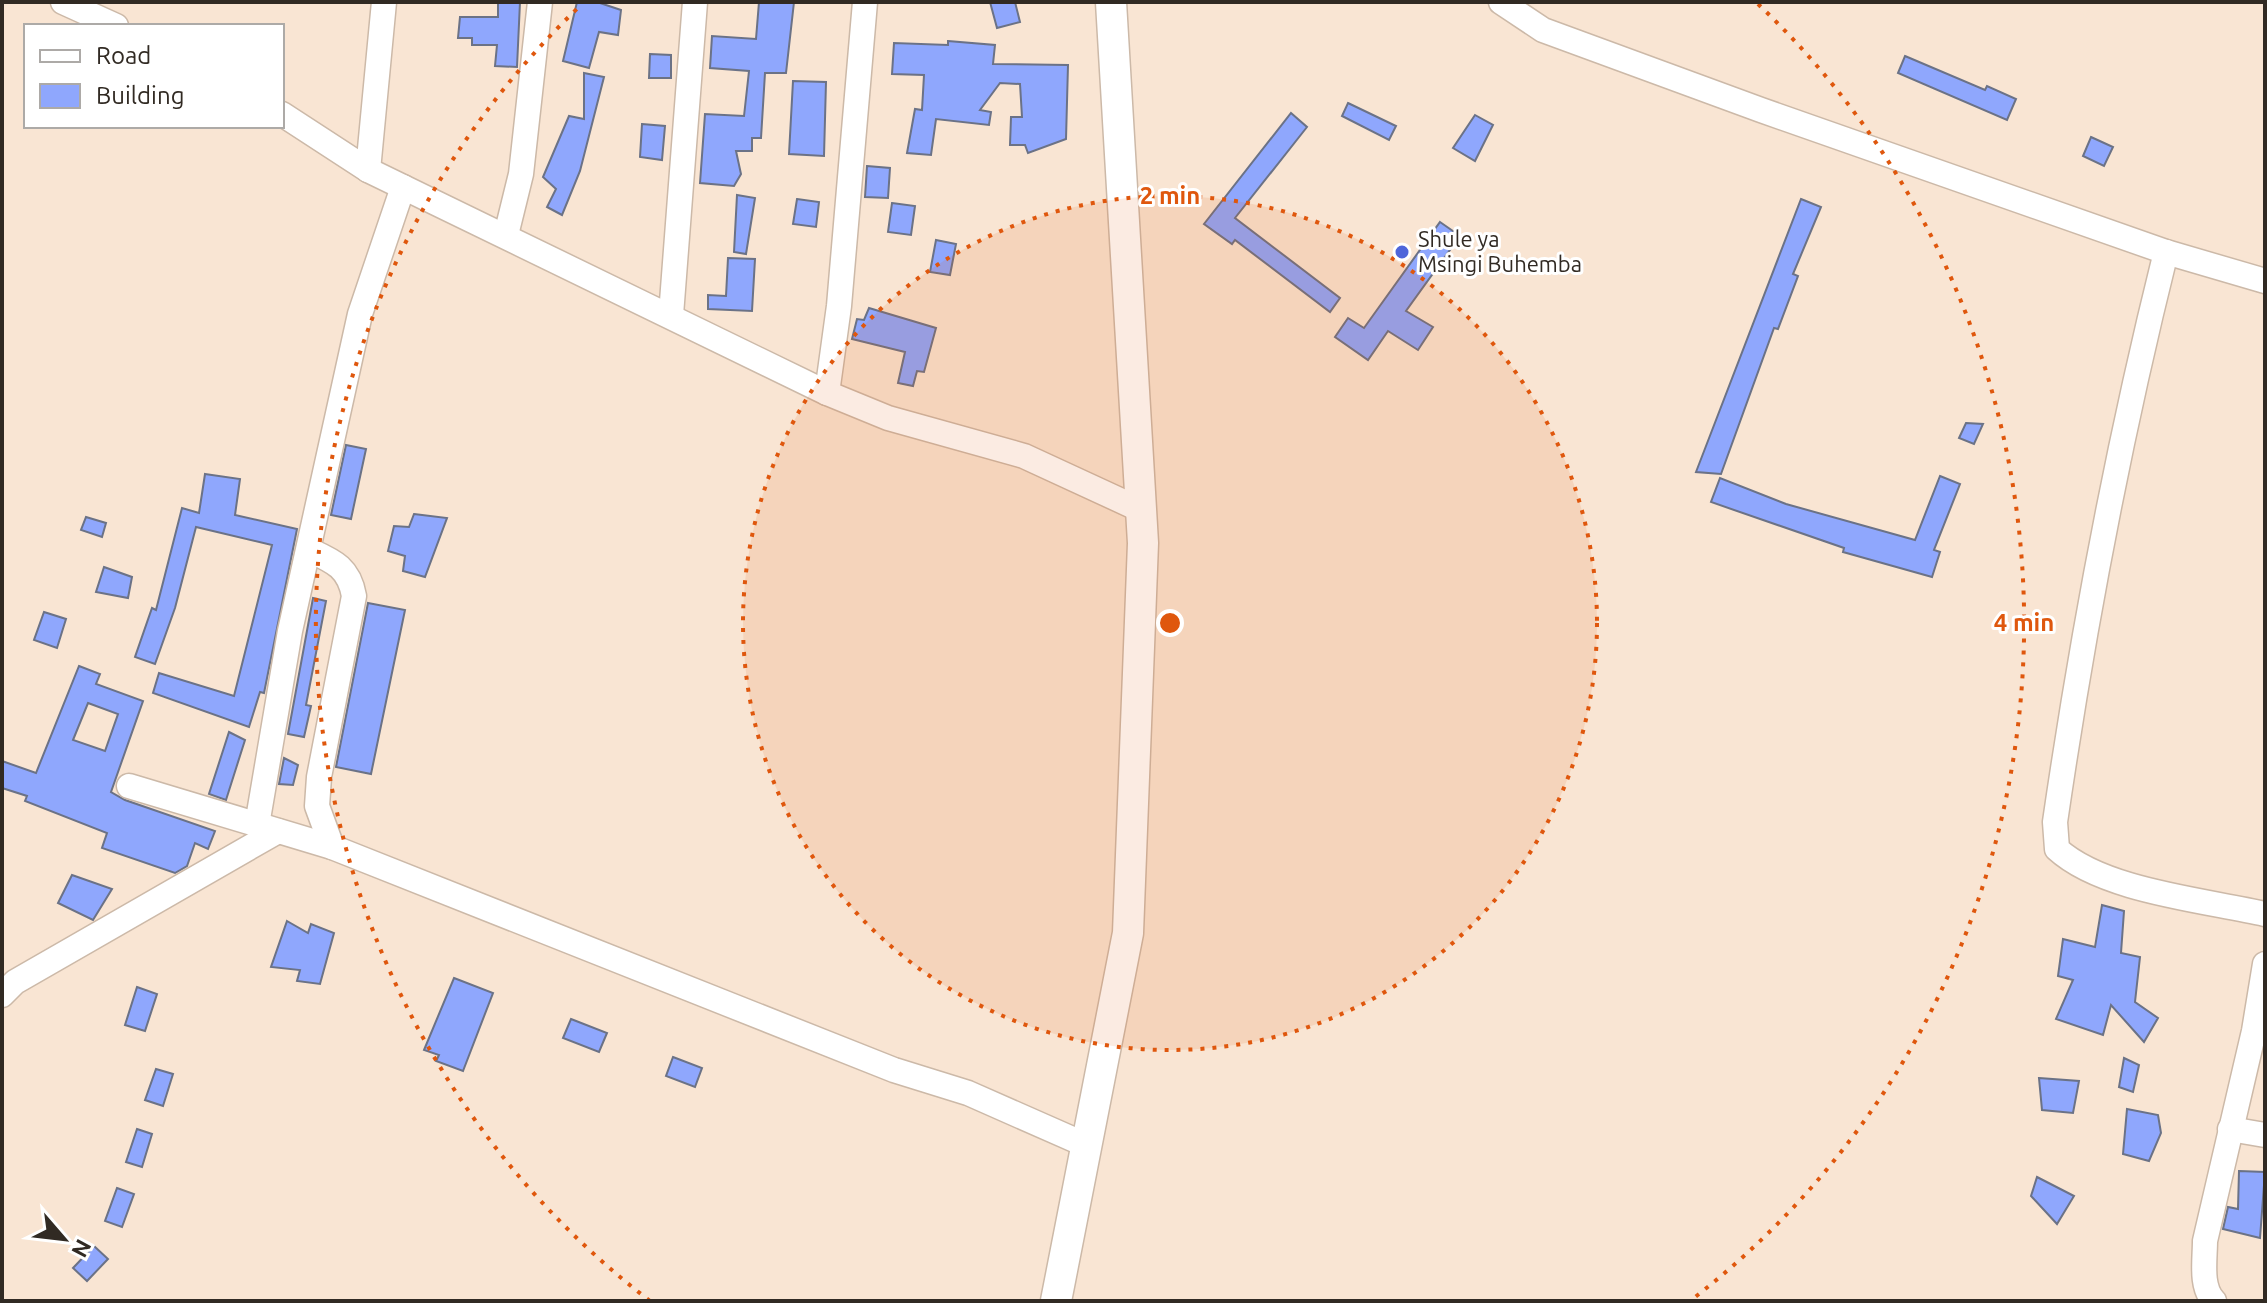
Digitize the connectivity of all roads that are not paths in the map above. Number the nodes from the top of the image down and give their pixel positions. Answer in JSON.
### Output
{"nodes":[{"id":1,"x":63,"y":2,"type":"edge"},
{"id":2,"x":384,"y":2,"type":"edge"},
{"id":3,"x":540,"y":2,"type":"edge"},
{"id":4,"x":695,"y":2,"type":"edge"},
{"id":5,"x":865,"y":2,"type":"edge"},
{"id":6,"x":1111,"y":2,"type":"edge"},
{"id":7,"x":1501,"y":2,"type":"edge"},
{"id":8,"x":1530,"y":2,"type":"edge"},
{"id":9,"x":112,"y":24,"type":"edge"},
{"id":10,"x":1543,"y":30,"type":"junction"},
{"id":11,"x":284,"y":115,"type":"edge"},
{"id":12,"x":368,"y":170,"type":"junction"},
{"id":13,"x":403,"y":187,"type":"junction"},
{"id":14,"x":506,"y":235,"type":"junction"},
{"id":15,"x":2166,"y":252,"type":"junction"},
{"id":16,"x":2265,"y":281,"type":"edge"},
{"id":17,"x":671,"y":315,"type":"junction"},
{"id":18,"x":827,"y":393,"type":"junction"},
{"id":19,"x":1141,"y":510,"type":"junction"},
{"id":20,"x":309,"y":550,"type":"junction"},
{"id":21,"x":129,"y":786,"type":"dead end"},
{"id":22,"x":267,"y":828,"type":"junction"},
{"id":23,"x":332,"y":847,"type":"junction"},
{"id":24,"x":2265,"y":914,"type":"edge"},
{"id":25,"x":2265,"y":964,"type":"edge"},
{"id":26,"x":2,"y":995,"type":"edge"},
{"id":27,"x":2230,"y":1129,"type":"junction"},
{"id":28,"x":2265,"y":1135,"type":"edge"},
{"id":29,"x":1086,"y":1145,"type":"junction"},
{"id":30,"x":1056,"y":1301,"type":"edge"},
{"id":31,"x":2214,"y":1301,"type":"edge"}],
"edges":[{"from":1,"to":9,"type":"street"},
{"from":2,"to":12,"type":"street"},
{"from":3,"to":14,"type":"street"},
{"from":4,"to":17,"type":"street"},
{"from":5,"to":18,"type":"street"},
{"from":6,"to":19,"type":"main road"},
{"from":7,"to":10,"type":"street"},
{"from":8,"to":10,"type":"street"},
{"from":10,"to":15,"type":"street"},
{"from":11,"to":12,"type":"street"},
{"from":12,"to":13,"type":"street"},
{"from":13,"to":14,"type":"street"},
{"from":13,"to":20,"type":"street"},
{"from":14,"to":17,"type":"street"},
{"from":15,"to":16,"type":"street"},
{"from":15,"to":24,"type":"street"},
{"from":17,"to":18,"type":"street"},
{"from":18,"to":19,"type":"street"},
{"from":19,"to":29,"type":"main road"},
{"from":20,"to":22,"type":"street"},
{"from":20,"to":23,"type":"street"},
{"from":21,"to":22,"type":"street"},
{"from":22,"to":23,"type":"street"},
{"from":22,"to":26,"type":"street"},
{"from":23,"to":29,"type":"street"},
{"from":25,"to":27,"type":"street"},
{"from":27,"to":28,"type":"street"},
{"from":27,"to":31,"type":"street"},
{"from":29,"to":30,"type":"main road"}]}
